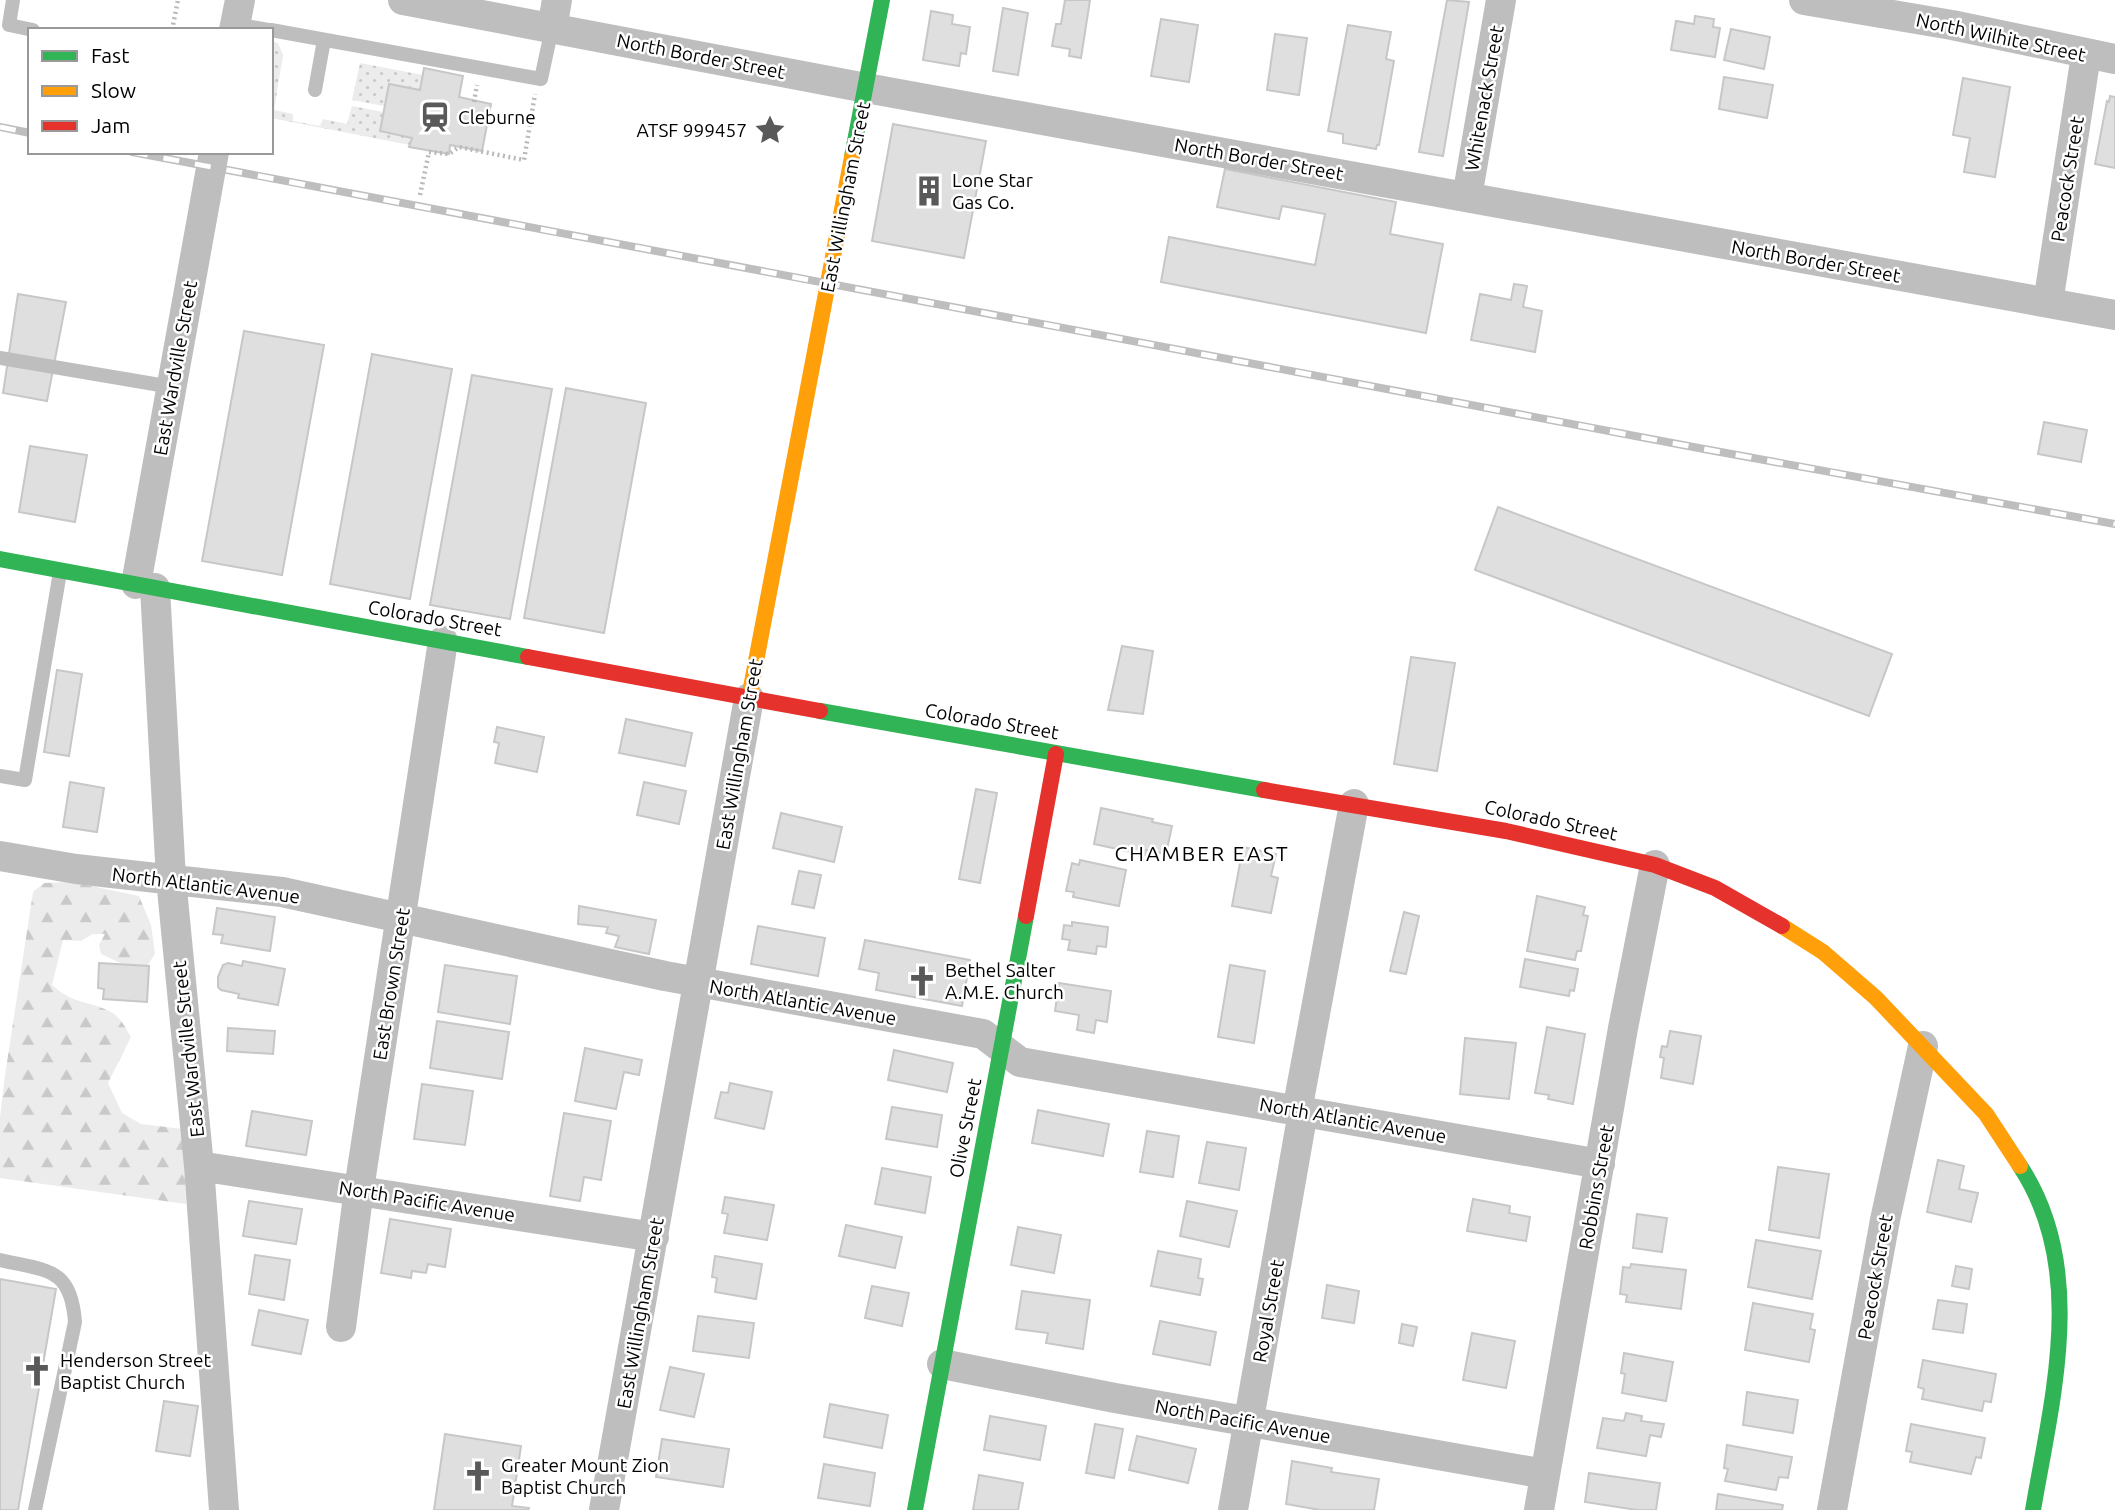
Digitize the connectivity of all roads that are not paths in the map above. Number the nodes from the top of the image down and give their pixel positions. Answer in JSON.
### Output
{"nodes":[{"id":1,"x":13,"y":0,"type":"edge"},
{"id":2,"x":403,"y":0,"type":"edge"},
{"id":3,"x":882,"y":0,"type":"edge"},
{"id":4,"x":1501,"y":0,"type":"edge"},
{"id":5,"x":1804,"y":0,"type":"edge"},
{"id":6,"x":1954,"y":13,"type":"edge"},
{"id":7,"x":554,"y":14,"type":"edge"},
{"id":8,"x":236,"y":18,"type":"edge"},
{"id":9,"x":264,"y":28,"type":"edge"},
{"id":10,"x":28,"y":29,"type":"edge"},
{"id":11,"x":273,"y":31,"type":"edge"},
{"id":12,"x":324,"y":40,"type":"junction"},
{"id":13,"x":2101,"y":57,"type":"edge"},
{"id":14,"x":866,"y":88,"type":"junction"},
{"id":15,"x":315,"y":90,"type":"dead end"},
{"id":16,"x":214,"y":154,"type":"edge"},
{"id":17,"x":1467,"y":197,"type":"junction"},
{"id":18,"x":2048,"y":303,"type":"junction"},
{"id":19,"x":2115,"y":315,"type":"edge"},
{"id":20,"x":0,"y":358,"type":"edge"},
{"id":21,"x":172,"y":387,"type":"junction"},
{"id":22,"x":0,"y":559,"type":"edge"},
{"id":23,"x":61,"y":570,"type":"junction"},
{"id":24,"x":145,"y":586,"type":"junction"},
{"id":25,"x":443,"y":641,"type":"junction"},
{"id":26,"x":749,"y":698,"type":"junction"},
{"id":27,"x":1056,"y":754,"type":"junction"},
{"id":28,"x":0,"y":776,"type":"edge"},
{"id":29,"x":1354,"y":804,"type":"junction"},
{"id":30,"x":0,"y":856,"type":"edge"},
{"id":31,"x":1655,"y":865,"type":"junction"},
{"id":32,"x":172,"y":879,"type":"junction"},
{"id":33,"x":401,"y":919,"type":"junction"},
{"id":34,"x":699,"y":983,"type":"junction"},
{"id":35,"x":1923,"y":1046,"type":"junction"},
{"id":36,"x":1002,"y":1049,"type":"junction"},
{"id":37,"x":1300,"y":1112,"type":"junction"},
{"id":38,"x":1600,"y":1164,"type":"junction"},
{"id":39,"x":199,"y":1166,"type":"junction"},
{"id":40,"x":359,"y":1189,"type":"junction"},
{"id":41,"x":654,"y":1237,"type":"junction"},
{"id":42,"x":0,"y":1260,"type":"edge"},
{"id":43,"x":341,"y":1327,"type":"dead end"},
{"id":44,"x":942,"y":1364,"type":"junction"},
{"id":45,"x":1249,"y":1422,"type":"junction"},
{"id":46,"x":1545,"y":1474,"type":"junction"},
{"id":47,"x":35,"y":1510,"type":"edge"},
{"id":48,"x":224,"y":1510,"type":"edge"},
{"id":49,"x":604,"y":1510,"type":"edge"},
{"id":50,"x":915,"y":1510,"type":"edge"},
{"id":51,"x":1233,"y":1510,"type":"edge"},
{"id":52,"x":1539,"y":1510,"type":"edge"},
{"id":53,"x":1832,"y":1510,"type":"edge"},
{"id":54,"x":2033,"y":1510,"type":"edge"}],
"edges":[{"from":1,"to":10,"type":"lane"},
{"from":2,"to":7,"type":"street","name":"North Border Street"},
{"from":3,"to":14,"type":"street","name":"East Willingham Street"},
{"from":4,"to":17,"type":"street","name":"Whitenack Street"},
{"from":5,"to":6,"type":"street","name":"North Wilhite Street"},
{"from":6,"to":13,"type":"street","name":"North Wilhite Street"},
{"from":7,"to":12,"type":"lane"},
{"from":7,"to":14,"type":"street","name":"North Border Street"},
{"from":8,"to":9,"type":"lane"},
{"from":11,"to":12,"type":"lane"},
{"from":12,"to":15,"type":"lane"},
{"from":13,"to":18,"type":"street","name":"Peacock Street"},
{"from":14,"to":17,"type":"street","name":"North Border Street"},
{"from":14,"to":26,"type":"street","name":"East Willingham Street"},
{"from":16,"to":21,"type":"street","name":"East Wardville Street"},
{"from":17,"to":18,"type":"street","name":"North Border Street"},
{"from":18,"to":19,"type":"street","name":"North Border Street"},
{"from":20,"to":21,"type":"lane"},
{"from":21,"to":24,"type":"street","name":"East Wardville Street"},
{"from":22,"to":23,"type":"street","name":"Colorado Street"},
{"from":23,"to":24,"type":"street","name":"Colorado Street"},
{"from":23,"to":28,"type":"lane"},
{"from":24,"to":25,"type":"street","name":"Colorado Street"},
{"from":24,"to":32,"type":"street","name":"East Wardville Street"},
{"from":25,"to":26,"type":"street","name":"Colorado Street"},
{"from":25,"to":33,"type":"street","name":"East Brown Street"},
{"from":26,"to":27,"type":"street","name":"Colorado Street"},
{"from":26,"to":34,"type":"street","name":"East Willingham Street"},
{"from":27,"to":29,"type":"street","name":"Colorado Street"},
{"from":27,"to":36,"type":"street","name":"Olive Street"},
{"from":29,"to":31,"type":"street","name":"Colorado Street"},
{"from":29,"to":37,"type":"street","name":"Royal Street"},
{"from":30,"to":32,"type":"street","name":"North Atlantic Avenue"},
{"from":31,"to":35,"type":"street","name":"Colorado Street"},
{"from":31,"to":38,"type":"street","name":"Robbins Street"},
{"from":32,"to":33,"type":"street","name":"North Atlantic Avenue"},
{"from":32,"to":39,"type":"street","name":"East Wardville Street"},
{"from":33,"to":34,"type":"street","name":"North Atlantic Avenue"},
{"from":33,"to":40,"type":"street","name":"East Brown Street"},
{"from":34,"to":36,"type":"street","name":"North Atlantic Avenue"},
{"from":34,"to":41,"type":"street","name":"East Willingham Street"},
{"from":35,"to":53,"type":"street","name":"Peacock Street"},
{"from":35,"to":54,"type":"street","name":"Colorado Street"},
{"from":36,"to":37,"type":"street","name":"North Atlantic Avenue"},
{"from":36,"to":44,"type":"street","name":"Olive Street"},
{"from":37,"to":38,"type":"street","name":"North Atlantic Avenue"},
{"from":37,"to":45,"type":"street","name":"Royal Street"},
{"from":38,"to":46,"type":"street","name":"Robbins Street"},
{"from":39,"to":40,"type":"street","name":"North Pacific Avenue"},
{"from":39,"to":48,"type":"street","name":"East Wardville Street"},
{"from":40,"to":41,"type":"street","name":"North Pacific Avenue"},
{"from":40,"to":43,"type":"street","name":"East Brown Street"},
{"from":41,"to":49,"type":"street","name":"East Willingham Street"},
{"from":42,"to":47,"type":"lane"},
{"from":44,"to":45,"type":"street","name":"North Pacific Avenue"},
{"from":44,"to":50,"type":"street","name":"Olive Street"},
{"from":45,"to":46,"type":"street","name":"North Pacific Avenue"},
{"from":45,"to":51,"type":"street","name":"Royal Street"},
{"from":46,"to":52,"type":"street","name":"Robbins Street"}]}
